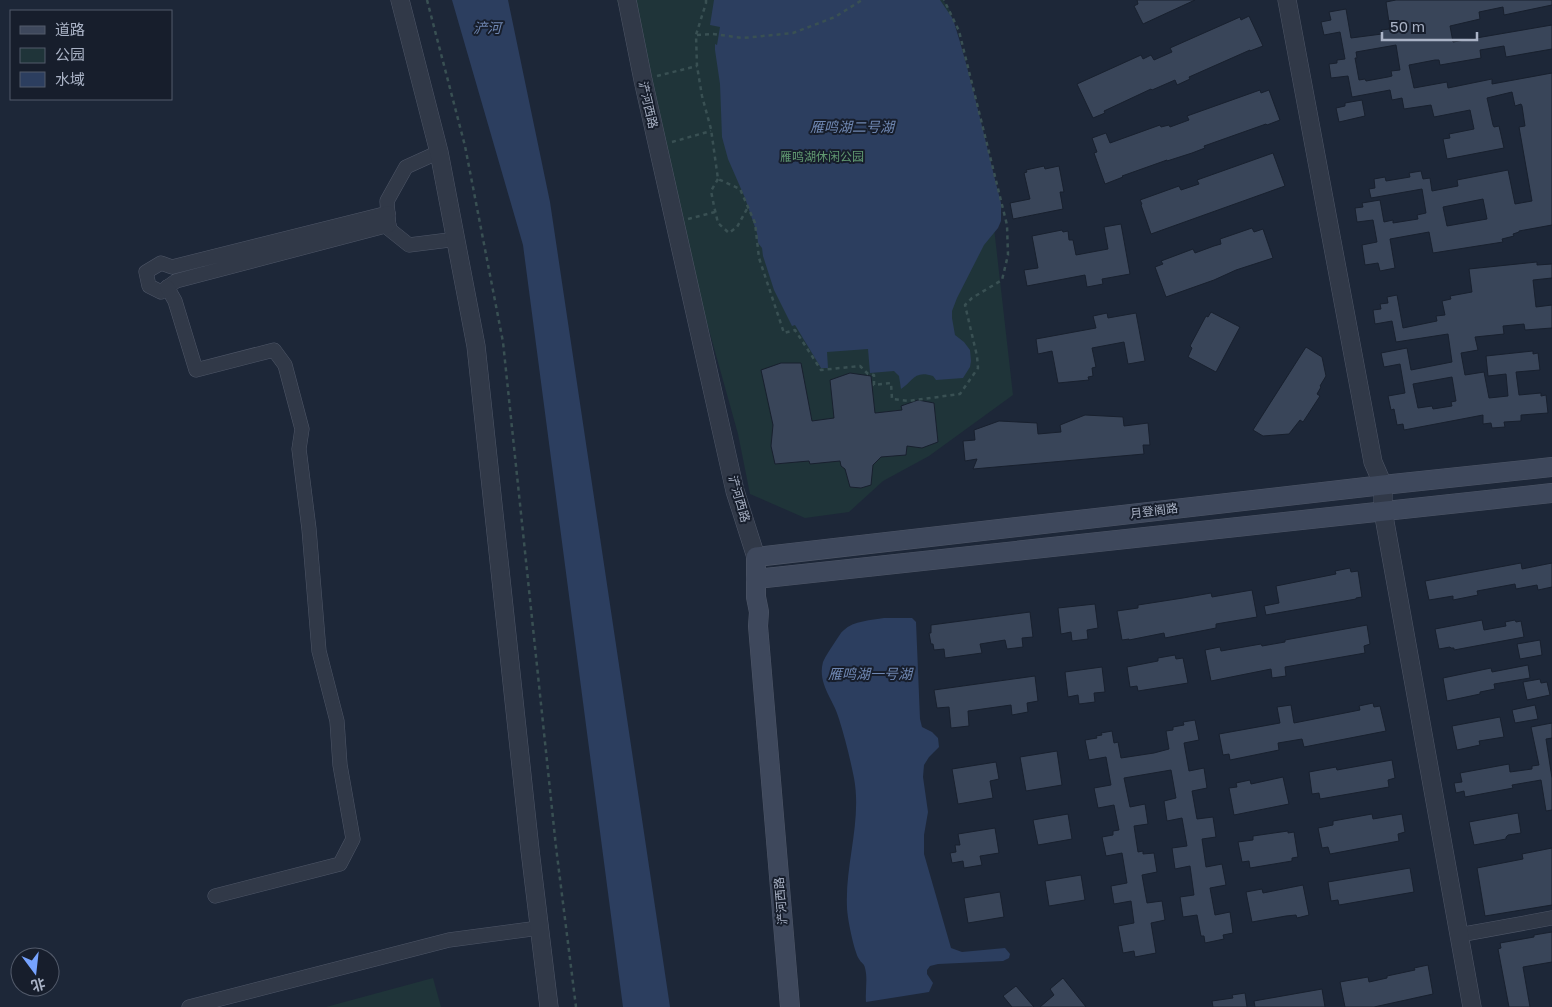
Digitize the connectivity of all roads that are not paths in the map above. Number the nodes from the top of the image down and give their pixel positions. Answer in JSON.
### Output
{"nodes":[{"id":1,"x":400,"y":0,"type":"edge"},
{"id":2,"x":626,"y":0,"type":"edge"},
{"id":3,"x":1287,"y":0,"type":"edge"},
{"id":4,"x":439,"y":152,"type":"junction"},
{"id":5,"x":389,"y":219,"type":"junction"},
{"id":6,"x":457,"y":239,"type":"junction"},
{"id":7,"x":167,"y":287,"type":"junction"},
{"id":8,"x":1552,"y":467,"type":"edge"},
{"id":9,"x":1383,"y":485,"type":"junction"},
{"id":10,"x":1552,"y":493,"type":"edge"},
{"id":11,"x":1383,"y":511,"type":"junction"},
{"id":12,"x":756,"y":557,"type":"junction"},
{"id":13,"x":756,"y":579,"type":"junction"},
{"id":14,"x":215,"y":896,"type":"dead end"},
{"id":15,"x":1552,"y":918,"type":"edge"},
{"id":16,"x":539,"y":928,"type":"junction"},
{"id":17,"x":1459,"y":935,"type":"junction"},
{"id":18,"x":189,"y":1007,"type":"edge"},
{"id":19,"x":549,"y":1007,"type":"edge"},
{"id":20,"x":790,"y":1007,"type":"edge"},
{"id":21,"x":1472,"y":1007,"type":"edge"}],
"edges":[{"from":1,"to":4,"type":"street"},
{"from":2,"to":12,"type":"street","name":"浐河西路"},
{"from":3,"to":9,"type":"street"},
{"from":4,"to":5,"type":"street"},
{"from":4,"to":6,"type":"street"},
{"from":5,"to":6,"type":"street"},
{"from":5,"to":7,"type":"street"},
{"from":5,"to":7,"type":"street"},
{"from":6,"to":16,"type":"street"},
{"from":7,"to":14,"type":"street"},
{"from":8,"to":9,"type":"main road","name":"月登阁路"},
{"from":9,"to":11,"type":"street"},
{"from":9,"to":12,"type":"main road","name":"月登阁路"},
{"from":10,"to":11,"type":"main road","name":"月登阁路"},
{"from":11,"to":13,"type":"main road","name":"月登阁路"},
{"from":11,"to":17,"type":"street"},
{"from":12,"to":13,"type":"main road","name":"浐河西路"},
{"from":13,"to":20,"type":"main road","name":"浐河西路"},
{"from":15,"to":17,"type":"street"},
{"from":16,"to":18,"type":"street"},
{"from":16,"to":19,"type":"street"},
{"from":17,"to":21,"type":"street"}]}
